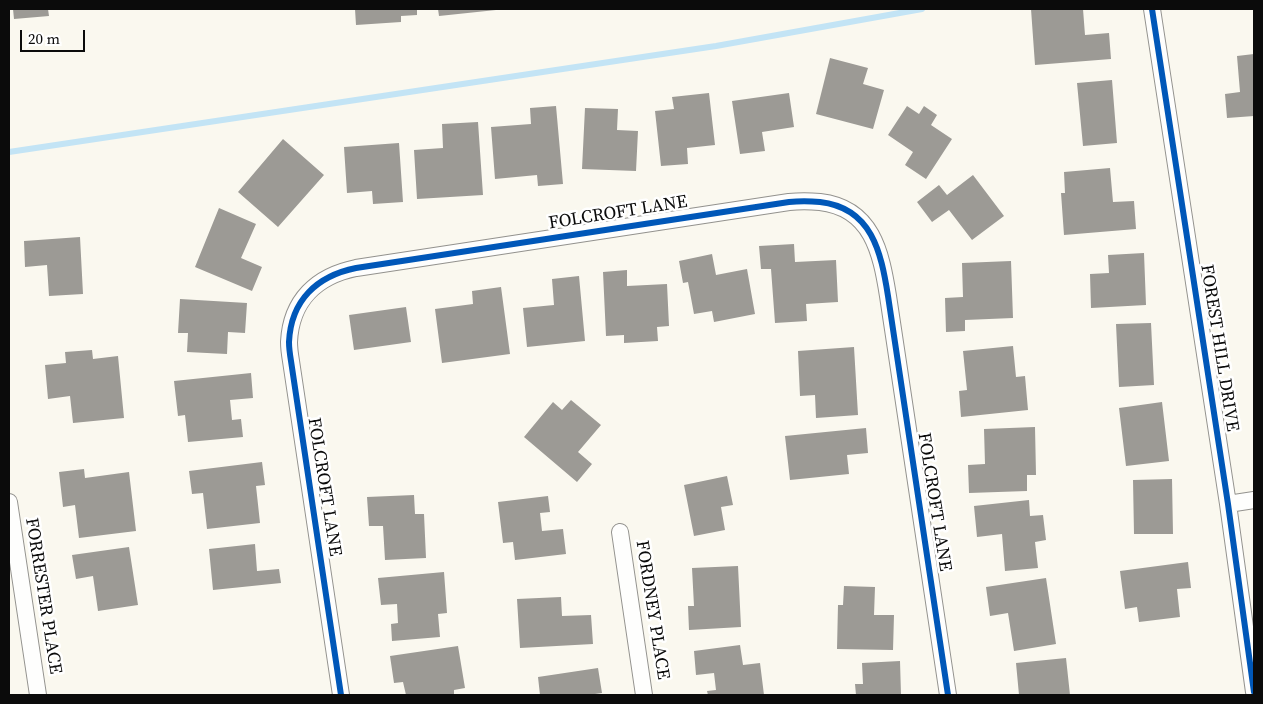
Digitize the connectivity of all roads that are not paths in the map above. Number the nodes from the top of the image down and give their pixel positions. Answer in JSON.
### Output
{"nodes":[{"id":1,"x":1152,"y":9,"type":"edge"},
{"id":2,"x":1254,"y":500,"type":"edge"},
{"id":3,"x":9,"y":502,"type":"edge"},
{"id":4,"x":1228,"y":504,"type":"junction"},
{"id":5,"x":620,"y":532,"type":"dead end"},
{"id":6,"x":1254,"y":692,"type":"edge"},
{"id":7,"x":38,"y":695,"type":"edge"},
{"id":8,"x":341,"y":695,"type":"edge"},
{"id":9,"x":644,"y":695,"type":"edge"},
{"id":10,"x":948,"y":695,"type":"edge"}],
"edges":[{"from":1,"to":4,"type":"street","name":"FOREST HILL DRIVE"},
{"from":2,"to":4,"type":"street"},
{"from":3,"to":7,"type":"street","name":"FORRESTER PLACE"},
{"from":4,"to":6,"type":"street","name":"FOREST HILL DRIVE"},
{"from":5,"to":9,"type":"street","name":"FORDNEY PLACE"},
{"from":8,"to":10,"type":"street","name":"FOLCROFT LANE"}]}
